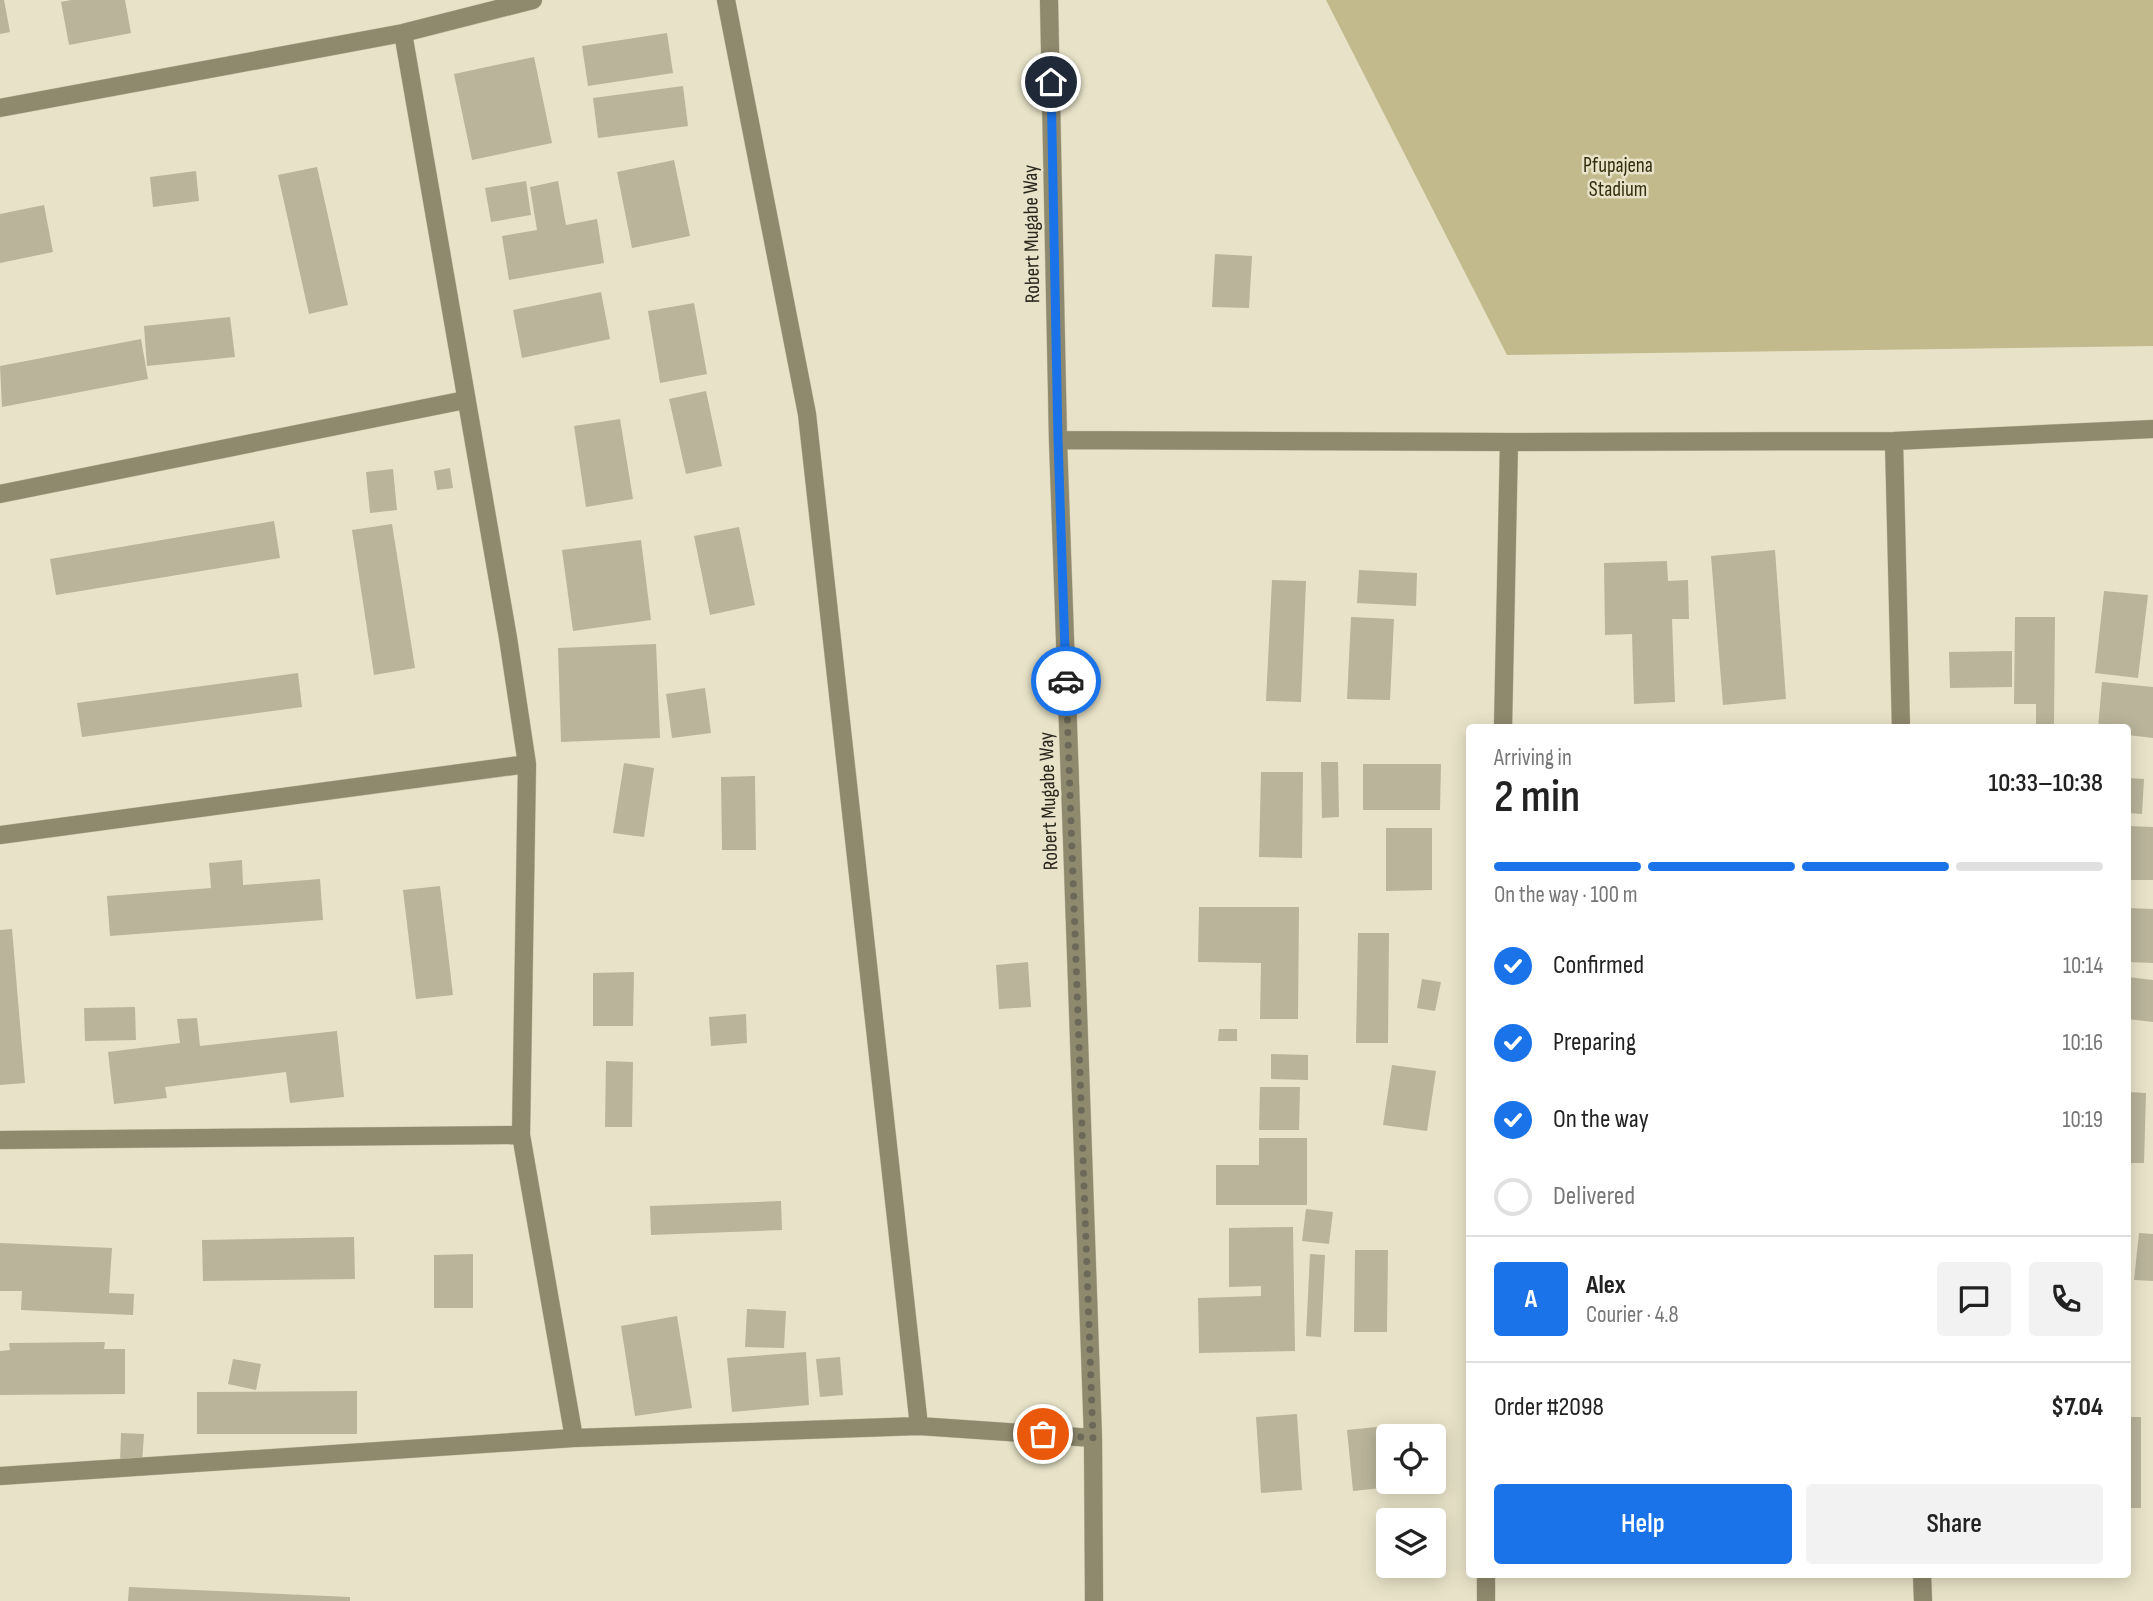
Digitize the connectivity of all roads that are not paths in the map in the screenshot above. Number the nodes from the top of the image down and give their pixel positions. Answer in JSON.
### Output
{"nodes":[{"id":1,"x":533,"y":0,"type":"edge"},
{"id":2,"x":726,"y":0,"type":"edge"},
{"id":3,"x":1049,"y":0,"type":"edge"},
{"id":4,"x":402,"y":33,"type":"junction"},
{"id":5,"x":0,"y":108,"type":"edge"},
{"id":6,"x":465,"y":400,"type":"junction"},
{"id":7,"x":2153,"y":429,"type":"edge"},
{"id":8,"x":1058,"y":440,"type":"junction"},
{"id":9,"x":1894,"y":441,"type":"junction"},
{"id":10,"x":1509,"y":442,"type":"junction"},
{"id":11,"x":0,"y":494,"type":"edge"},
{"id":12,"x":1503,"y":724,"type":"edge"},
{"id":13,"x":1901,"y":724,"type":"edge"},
{"id":14,"x":527,"y":764,"type":"junction"},
{"id":15,"x":0,"y":835,"type":"edge"},
{"id":16,"x":521,"y":1135,"type":"junction"},
{"id":17,"x":0,"y":1140,"type":"edge"},
{"id":18,"x":919,"y":1426,"type":"junction"},
{"id":19,"x":574,"y":1438,"type":"junction"},
{"id":20,"x":1093,"y":1438,"type":"junction"},
{"id":21,"x":0,"y":1476,"type":"edge"},
{"id":22,"x":1486,"y":1578,"type":"edge"},
{"id":23,"x":1922,"y":1578,"type":"edge"},
{"id":24,"x":1094,"y":1601,"type":"edge"},
{"id":25,"x":1486,"y":1601,"type":"edge"},
{"id":26,"x":1923,"y":1601,"type":"edge"}],
"edges":[{"from":1,"to":4,"type":"street"},
{"from":2,"to":18,"type":"street"},
{"from":3,"to":8,"type":"street","name":"Robert Mugabe Way"},
{"from":4,"to":5,"type":"street"},
{"from":4,"to":6,"type":"street"},
{"from":6,"to":11,"type":"street"},
{"from":6,"to":14,"type":"street"},
{"from":7,"to":9,"type":"street"},
{"from":8,"to":10,"type":"street"},
{"from":8,"to":20,"type":"street","name":"Robert Mugabe Way"},
{"from":9,"to":10,"type":"street"},
{"from":9,"to":13,"type":"street"},
{"from":10,"to":12,"type":"street"},
{"from":14,"to":15,"type":"street"},
{"from":14,"to":16,"type":"street"},
{"from":16,"to":17,"type":"street"},
{"from":16,"to":19,"type":"street"},
{"from":18,"to":19,"type":"street"},
{"from":18,"to":20,"type":"street"},
{"from":19,"to":21,"type":"street"},
{"from":20,"to":24,"type":"street","name":"Robert Mugabe Way"},
{"from":22,"to":25,"type":"street"},
{"from":23,"to":26,"type":"street"}]}
